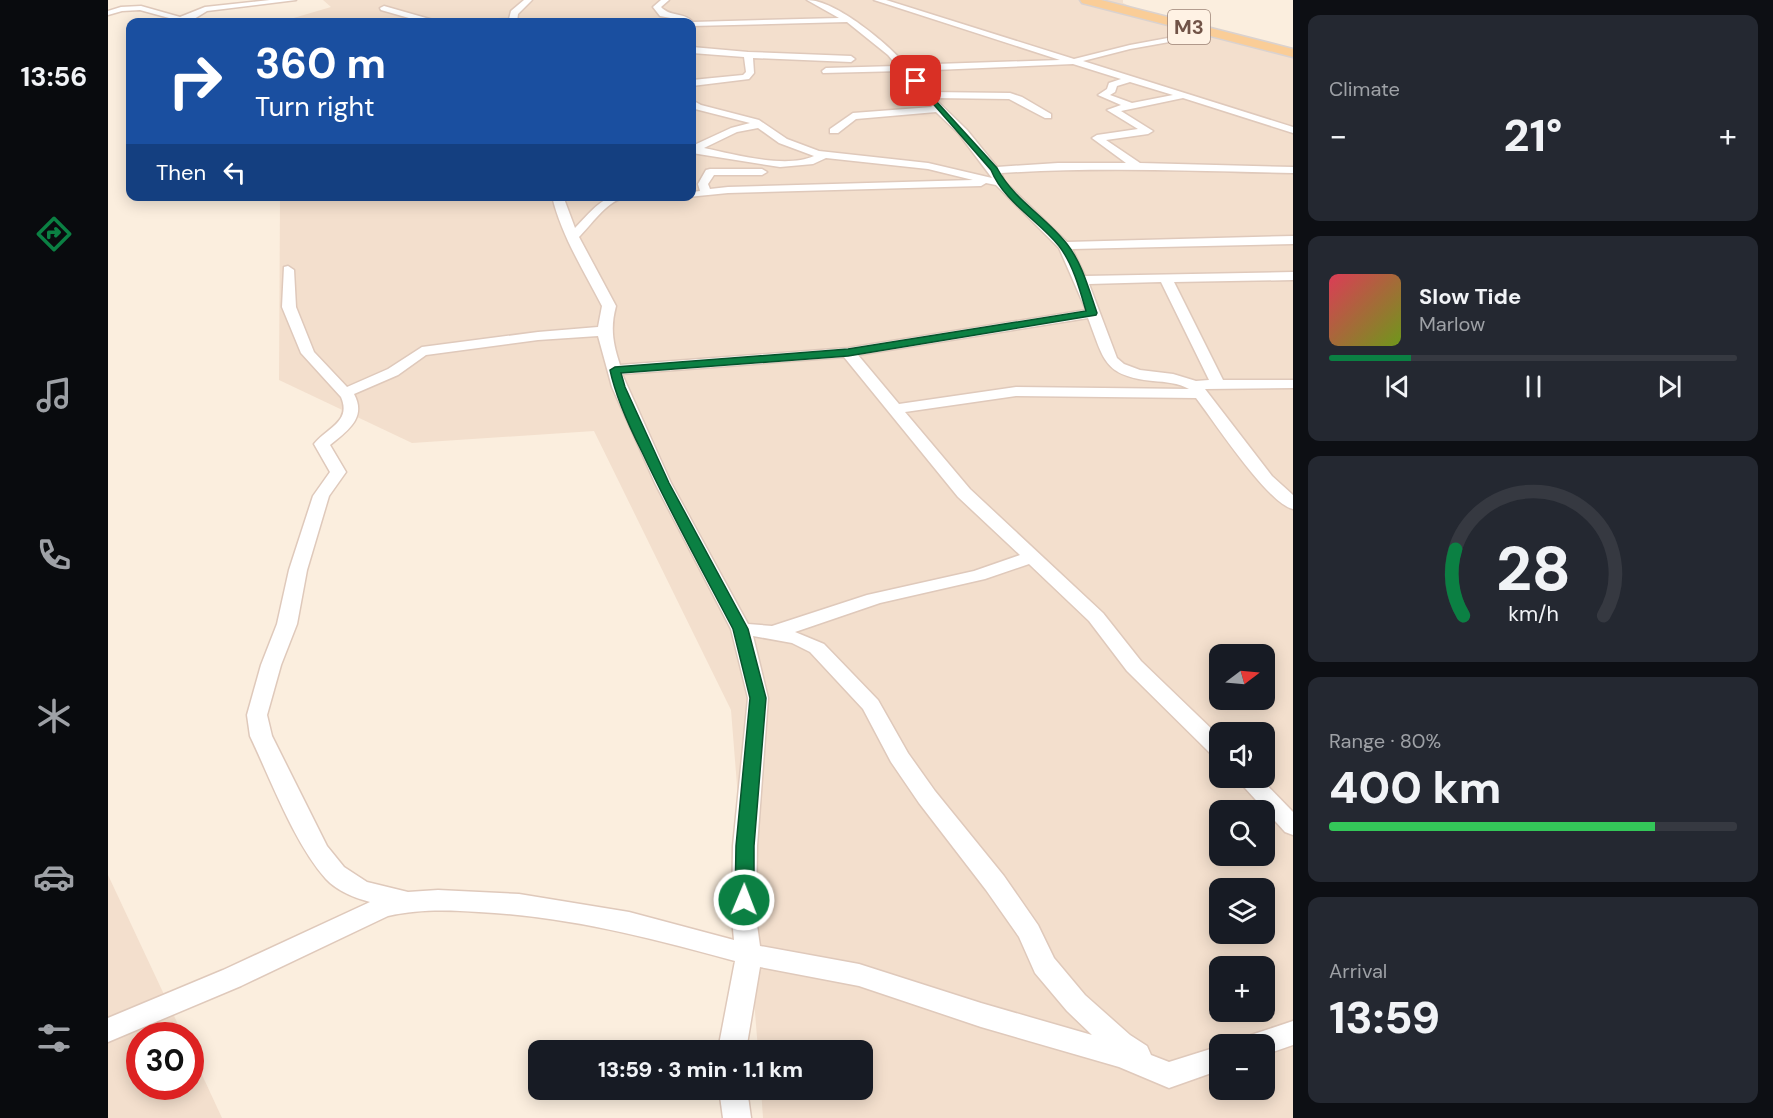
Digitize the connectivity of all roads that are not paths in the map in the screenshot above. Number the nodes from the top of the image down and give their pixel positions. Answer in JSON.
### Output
{"nodes":[{"id":1,"x":292,"y":0,"type":"edge"},
{"id":2,"x":528,"y":0,"type":"edge"},
{"id":3,"x":665,"y":0,"type":"edge"},
{"id":4,"x":811,"y":0,"type":"edge"},
{"id":5,"x":878,"y":0,"type":"edge"},
{"id":6,"x":1086,"y":0,"type":"edge"},
{"id":7,"x":1108,"y":3,"type":"edge"},
{"id":8,"x":384,"y":8,"type":"dead end"},
{"id":9,"x":108,"y":13,"type":"edge"},
{"id":10,"x":171,"y":18,"type":"edge"},
{"id":11,"x":186,"y":18,"type":"edge"},
{"id":12,"x":417,"y":18,"type":"edge"},
{"id":13,"x":513,"y":18,"type":"edge"},
{"id":14,"x":681,"y":18,"type":"edge"},
{"id":15,"x":848,"y":20,"type":"junction"},
{"id":16,"x":696,"y":26,"type":"edge"},
{"id":17,"x":1211,"y":32,"type":"junction"},
{"id":18,"x":696,"y":50,"type":"edge"},
{"id":19,"x":1293,"y":53,"type":"edge"},
{"id":20,"x":748,"y":55,"type":"junction"},
{"id":21,"x":1073,"y":61,"type":"junction"},
{"id":22,"x":901,"y":64,"type":"junction"},
{"id":23,"x":826,"y":71,"type":"dead end"},
{"id":24,"x":1130,"y":79,"type":"junction"},
{"id":25,"x":696,"y":83,"type":"edge"},
{"id":26,"x":928,"y":95,"type":"junction"},
{"id":27,"x":1184,"y":96,"type":"junction"},
{"id":28,"x":696,"y":106,"type":"edge"},
{"id":29,"x":1130,"y":106,"type":"junction"},
{"id":30,"x":939,"y":109,"type":"junction"},
{"id":31,"x":1048,"y":116,"type":"dead end"},
{"id":32,"x":761,"y":124,"type":"junction"},
{"id":33,"x":834,"y":130,"type":"dead end"},
{"id":34,"x":1293,"y":130,"type":"edge"},
{"id":35,"x":696,"y":148,"type":"edge"},
{"id":36,"x":696,"y":150,"type":"edge"},
{"id":37,"x":824,"y":155,"type":"junction"},
{"id":38,"x":1138,"y":166,"type":"junction"},
{"id":39,"x":994,"y":170,"type":"junction"},
{"id":40,"x":1293,"y":171,"type":"edge"},
{"id":41,"x":997,"y":183,"type":"junction"},
{"id":42,"x":803,"y":188,"type":"junction"},
{"id":43,"x":706,"y":193,"type":"junction"},
{"id":44,"x":696,"y":194,"type":"edge"},
{"id":45,"x":558,"y":201,"type":"edge"},
{"id":46,"x":611,"y":201,"type":"edge"},
{"id":47,"x":573,"y":236,"type":"junction"},
{"id":48,"x":1293,"y":240,"type":"edge"},
{"id":49,"x":1064,"y":246,"type":"junction"},
{"id":50,"x":288,"y":270,"type":"dead end"},
{"id":51,"x":1293,"y":276,"type":"edge"},
{"id":52,"x":1166,"y":279,"type":"junction"},
{"id":53,"x":1081,"y":280,"type":"junction"},
{"id":54,"x":1092,"y":313,"type":"junction"},
{"id":55,"x":605,"y":331,"type":"junction"},
{"id":56,"x":848,"y":352,"type":"junction"},
{"id":57,"x":615,"y":370,"type":"junction"},
{"id":58,"x":1218,"y":384,"type":"junction"},
{"id":59,"x":1293,"y":384,"type":"edge"},
{"id":60,"x":1197,"y":389,"type":"junction"},
{"id":61,"x":345,"y":393,"type":"junction"},
{"id":62,"x":893,"y":409,"type":"junction"},
{"id":63,"x":1293,"y":504,"type":"edge"},
{"id":64,"x":1031,"y":557,"type":"junction"},
{"id":65,"x":741,"y":629,"type":"junction"},
{"id":66,"x":772,"y":632,"type":"junction"},
{"id":67,"x":1209,"y":739,"type":"edge"},
{"id":68,"x":1257,"y":788,"type":"edge"},
{"id":69,"x":1293,"y":826,"type":"edge"},
{"id":70,"x":410,"y":901,"type":"junction"},
{"id":71,"x":749,"y":954,"type":"junction"},
{"id":72,"x":108,"y":1030,"type":"edge"},
{"id":73,"x":1293,"y":1033,"type":"edge"},
{"id":74,"x":1275,"y":1039,"type":"edge"},
{"id":75,"x":734,"y":1040,"type":"edge"},
{"id":76,"x":1209,"y":1062,"type":"edge"},
{"id":77,"x":1169,"y":1075,"type":"junction"},
{"id":78,"x":735,"y":1100,"type":"edge"},
{"id":79,"x":737,"y":1118,"type":"edge"}],
"edges":[{"from":1,"to":11,"type":"street"},
{"from":2,"to":13,"type":"street"},
{"from":3,"to":14,"type":"street"},
{"from":4,"to":15,"type":"street"},
{"from":5,"to":21,"type":"street"},
{"from":6,"to":7,"type":"main road","number":"M3"},
{"from":7,"to":17,"type":"main road","number":"M3"},
{"from":8,"to":12,"type":"street"},
{"from":9,"to":10,"type":"street"},
{"from":15,"to":16,"type":"street"},
{"from":15,"to":22,"type":"street"},
{"from":17,"to":19,"type":"main road","number":"M3"},
{"from":17,"to":21,"type":"street"},
{"from":18,"to":20,"type":"street"},
{"from":20,"to":22,"type":"street"},
{"from":20,"to":25,"type":"street"},
{"from":21,"to":22,"type":"street"},
{"from":21,"to":24,"type":"street"},
{"from":22,"to":23,"type":"street"},
{"from":22,"to":26,"type":"street"},
{"from":24,"to":27,"type":"street"},
{"from":24,"to":29,"type":"street"},
{"from":26,"to":30,"type":"street"},
{"from":26,"to":31,"type":"street"},
{"from":27,"to":29,"type":"street"},
{"from":27,"to":34,"type":"street"},
{"from":28,"to":32,"type":"street"},
{"from":29,"to":38,"type":"street"},
{"from":30,"to":33,"type":"street"},
{"from":30,"to":39,"type":"street"},
{"from":32,"to":35,"type":"street"},
{"from":32,"to":37,"type":"street"},
{"from":36,"to":37,"type":"street"},
{"from":37,"to":41,"type":"street"},
{"from":38,"to":39,"type":"street"},
{"from":38,"to":40,"type":"street"},
{"from":39,"to":41,"type":"street"},
{"from":41,"to":42,"type":"street"},
{"from":41,"to":49,"type":"street"},
{"from":42,"to":43,"type":"street"},
{"from":42,"to":43,"type":"street"},
{"from":43,"to":44,"type":"street"},
{"from":45,"to":47,"type":"street"},
{"from":46,"to":47,"type":"street"},
{"from":47,"to":55,"type":"street"},
{"from":48,"to":49,"type":"street"},
{"from":49,"to":53,"type":"street"},
{"from":50,"to":61,"type":"street"},
{"from":51,"to":52,"type":"street"},
{"from":52,"to":53,"type":"street"},
{"from":52,"to":58,"type":"street"},
{"from":53,"to":54,"type":"street"},
{"from":54,"to":56,"type":"street"},
{"from":54,"to":60,"type":"street"},
{"from":55,"to":57,"type":"street"},
{"from":55,"to":61,"type":"street"},
{"from":56,"to":57,"type":"street"},
{"from":56,"to":62,"type":"street"},
{"from":57,"to":65,"type":"street"},
{"from":58,"to":59,"type":"street"},
{"from":58,"to":60,"type":"street"},
{"from":60,"to":62,"type":"street"},
{"from":60,"to":63,"type":"street"},
{"from":61,"to":70,"type":"street"},
{"from":62,"to":64,"type":"street"},
{"from":64,"to":66,"type":"street"},
{"from":64,"to":67,"type":"street"},
{"from":65,"to":66,"type":"street"},
{"from":65,"to":71,"type":"street"},
{"from":66,"to":77,"type":"street"},
{"from":68,"to":69,"type":"street"},
{"from":70,"to":71,"type":"street"},
{"from":70,"to":72,"type":"street"},
{"from":71,"to":75,"type":"street"},
{"from":71,"to":77,"type":"street"},
{"from":73,"to":74,"type":"street"},
{"from":76,"to":77,"type":"street"},
{"from":78,"to":79,"type":"street"}]}
